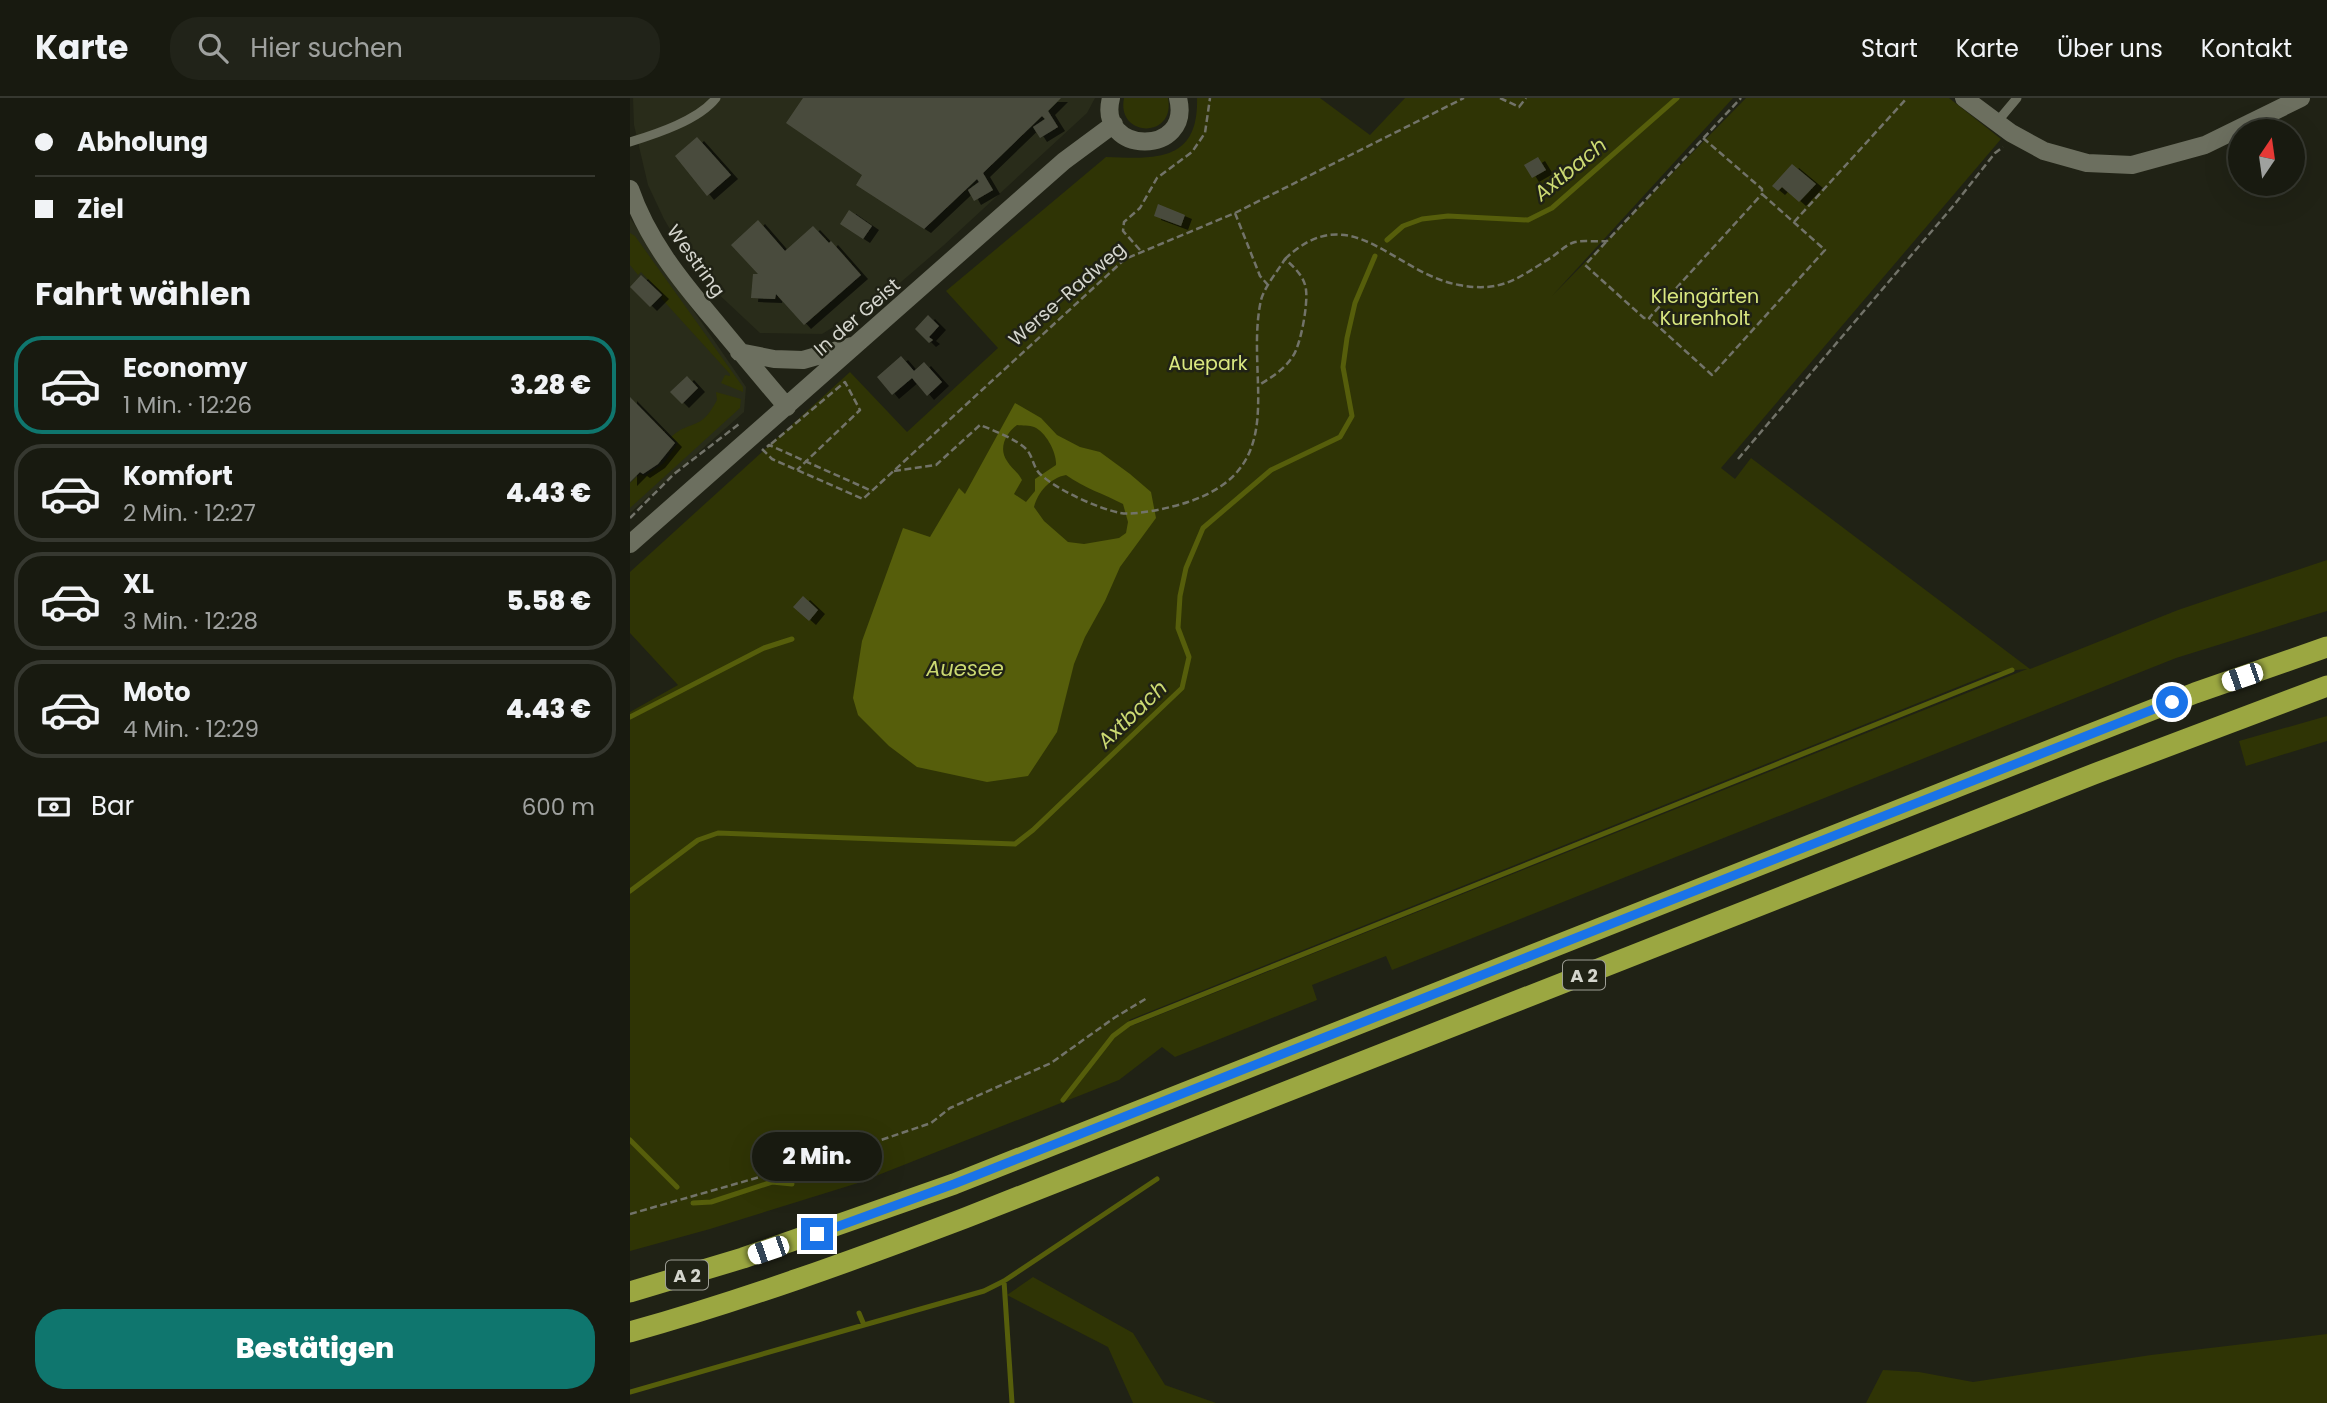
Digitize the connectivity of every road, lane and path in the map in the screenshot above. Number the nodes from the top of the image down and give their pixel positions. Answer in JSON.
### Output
{"nodes":[{"id":1,"x":716,"y":98,"type":"edge"},
{"id":2,"x":1111,"y":98,"type":"edge"},
{"id":3,"x":1178,"y":98,"type":"edge"},
{"id":4,"x":1210,"y":98,"type":"edge"},
{"id":5,"x":1450,"y":98,"type":"edge"},
{"id":6,"x":1464,"y":98,"type":"edge"},
{"id":7,"x":1500,"y":98,"type":"edge"},
{"id":8,"x":1526,"y":98,"type":"edge"},
{"id":9,"x":1741,"y":98,"type":"edge"},
{"id":10,"x":1907,"y":98,"type":"edge"},
{"id":11,"x":1964,"y":98,"type":"edge"},
{"id":12,"x":2017,"y":98,"type":"edge"},
{"id":13,"x":2301,"y":98,"type":"edge"},
{"id":14,"x":1448,"y":106,"type":"junction"},
{"id":15,"x":1997,"y":122,"type":"junction"},
{"id":16,"x":1114,"y":124,"type":"junction"},
{"id":17,"x":2017,"y":136,"type":"junction"},
{"id":18,"x":1703,"y":138,"type":"junction"},
{"id":19,"x":630,"y":142,"type":"edge"},
{"id":20,"x":630,"y":189,"type":"edge"},
{"id":21,"x":1762,"y":194,"type":"junction"},
{"id":22,"x":1235,"y":213,"type":"junction"},
{"id":23,"x":1794,"y":222,"type":"junction"},
{"id":24,"x":1607,"y":242,"type":"junction"},
{"id":25,"x":1140,"y":251,"type":"junction"},
{"id":26,"x":1285,"y":259,"type":"junction"},
{"id":27,"x":1268,"y":285,"type":"junction"},
{"id":28,"x":1649,"y":318,"type":"junction"},
{"id":29,"x":859,"y":344,"type":"junction"},
{"id":30,"x":739,"y":352,"type":"junction"},
{"id":31,"x":1259,"y":385,"type":"junction"},
{"id":32,"x":787,"y":407,"type":"junction"},
{"id":33,"x":757,"y":444,"type":"junction"},
{"id":34,"x":769,"y":445,"type":"junction"},
{"id":35,"x":1738,"y":459,"type":"dead end"},
{"id":36,"x":804,"y":462,"type":"junction"},
{"id":37,"x":797,"y":470,"type":"junction"},
{"id":38,"x":894,"y":471,"type":"junction"},
{"id":39,"x":872,"y":491,"type":"junction"},
{"id":40,"x":630,"y":518,"type":"edge"},
{"id":41,"x":630,"y":544,"type":"edge"},
{"id":42,"x":2327,"y":648,"type":"edge"},
{"id":43,"x":2327,"y":686,"type":"edge"},
{"id":44,"x":1147,"y":998,"type":"dead end"},
{"id":45,"x":630,"y":1214,"type":"edge"},
{"id":46,"x":630,"y":1292,"type":"edge"},
{"id":47,"x":630,"y":1332,"type":"edge"}],
"edges":[{"from":1,"to":19,"type":"lane"},
{"from":2,"to":16,"type":"main road"},
{"from":3,"to":16,"type":"main road"},
{"from":4,"to":25,"type":"path"},
{"from":5,"to":14,"type":"path"},
{"from":6,"to":14,"type":"path","name":"Werse-Radweg"},
{"from":7,"to":8,"type":"path"},
{"from":9,"to":18,"type":"path"},
{"from":10,"to":23,"type":"path"},
{"from":11,"to":15,"type":"main road"},
{"from":12,"to":15,"type":"lane"},
{"from":13,"to":17,"type":"main road"},
{"from":14,"to":22,"type":"path","name":"Werse-Radweg"},
{"from":15,"to":17,"type":"main road"},
{"from":16,"to":29,"type":"main road","name":"In der Geist"},
{"from":17,"to":35,"type":"path"},
{"from":18,"to":21,"type":"path"},
{"from":18,"to":24,"type":"path"},
{"from":20,"to":30,"type":"main road","name":"Westring"},
{"from":21,"to":23,"type":"path"},
{"from":21,"to":28,"type":"path"},
{"from":22,"to":25,"type":"path","name":"Werse-Radweg"},
{"from":22,"to":27,"type":"path"},
{"from":23,"to":28,"type":"path"},
{"from":24,"to":26,"type":"path"},
{"from":24,"to":28,"type":"path"},
{"from":25,"to":38,"type":"path","name":"Werse-Radweg"},
{"from":26,"to":27,"type":"path"},
{"from":26,"to":31,"type":"path"},
{"from":27,"to":31,"type":"path"},
{"from":29,"to":30,"type":"main road"},
{"from":29,"to":32,"type":"main road","name":"In der Geist"},
{"from":30,"to":32,"type":"main road","name":"Westring"},
{"from":31,"to":38,"type":"path"},
{"from":32,"to":33,"type":"main road","name":"In der Geist"},
{"from":33,"to":34,"type":"path"},
{"from":33,"to":37,"type":"path"},
{"from":33,"to":40,"type":"path"},
{"from":33,"to":41,"type":"main road","name":"In der Geist"},
{"from":34,"to":36,"type":"path"},
{"from":34,"to":36,"type":"path"},
{"from":36,"to":37,"type":"path"},
{"from":36,"to":39,"type":"path"},
{"from":37,"to":39,"type":"path"},
{"from":38,"to":39,"type":"path","name":"Werse-Radweg"},
{"from":42,"to":46,"type":"highway","number":"A 2"},
{"from":43,"to":47,"type":"highway","number":"A 2"},
{"from":44,"to":45,"type":"path"}]}
